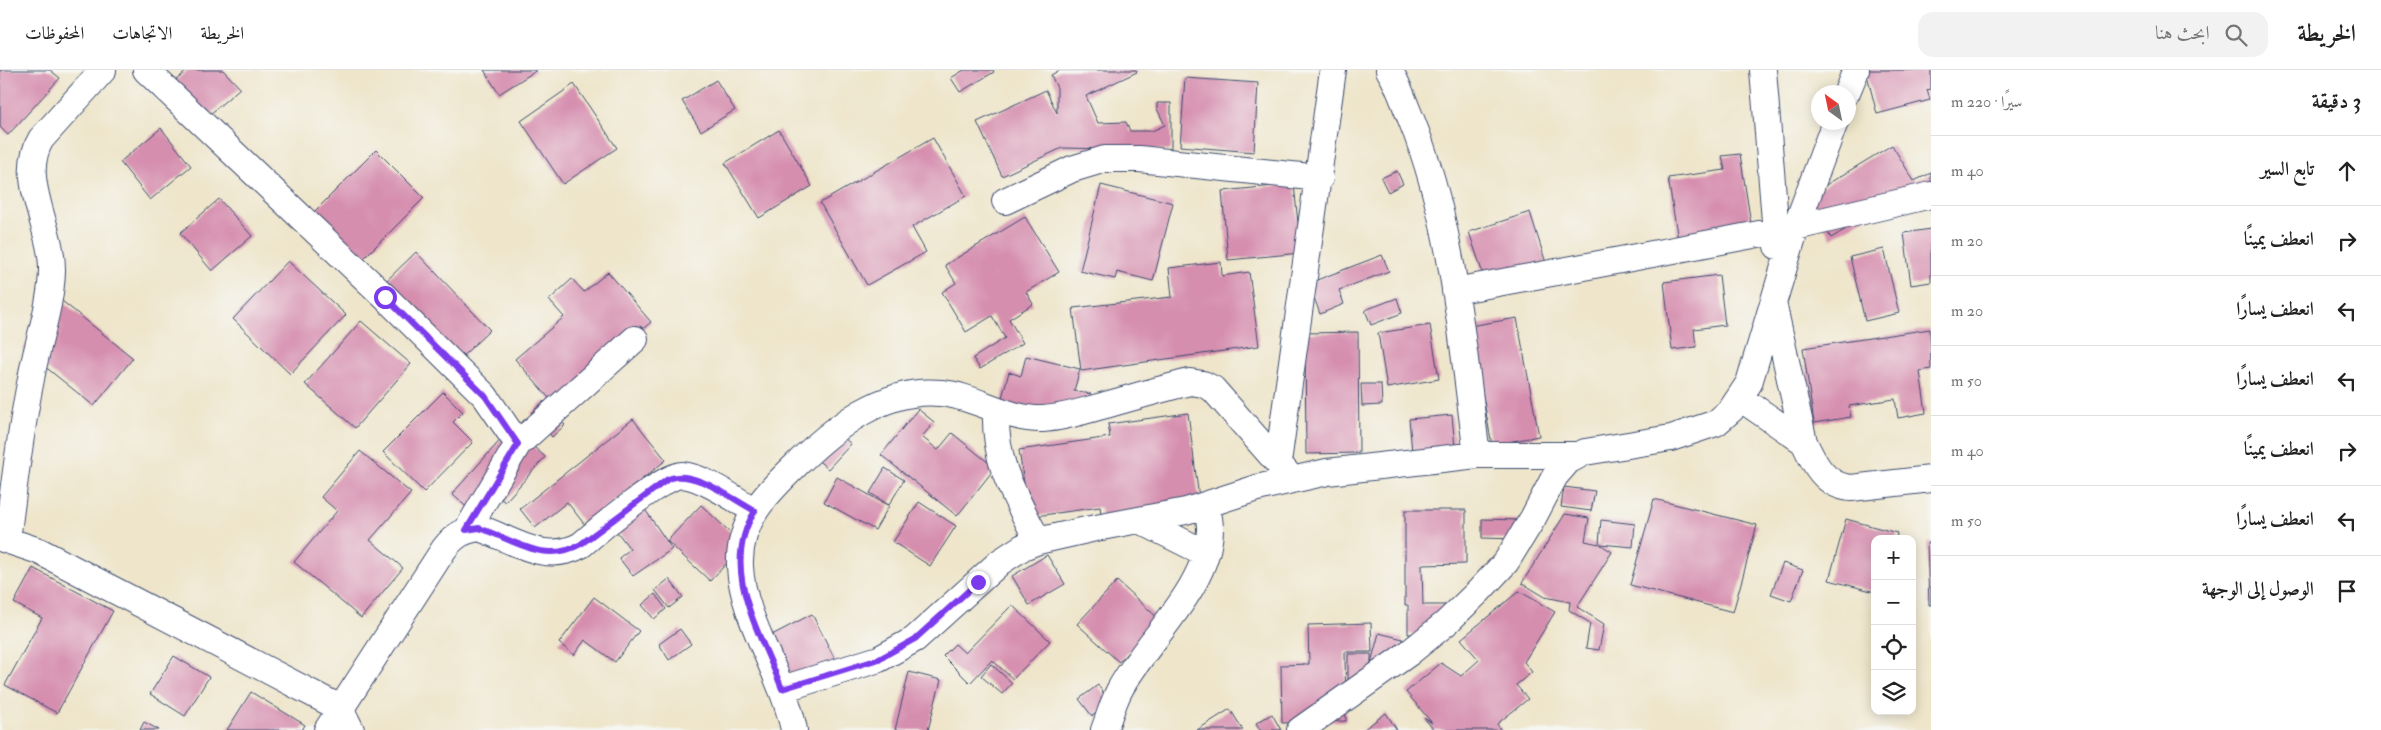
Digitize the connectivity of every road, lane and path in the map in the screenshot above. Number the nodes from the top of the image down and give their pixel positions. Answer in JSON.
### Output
{"nodes":[{"id":1,"x":104,"y":70,"type":"edge"},
{"id":2,"x":146,"y":70,"type":"edge"},
{"id":3,"x":1333,"y":70,"type":"edge"},
{"id":4,"x":1389,"y":70,"type":"edge"},
{"id":5,"x":1763,"y":70,"type":"edge"},
{"id":6,"x":1856,"y":70,"type":"edge"},
{"id":7,"x":1850,"y":85,"type":"edge"},
{"id":8,"x":1830,"y":130,"type":"edge"},
{"id":9,"x":1320,"y":178,"type":"junction"},
{"id":10,"x":1931,"y":195,"type":"edge"},
{"id":11,"x":1005,"y":201,"type":"dead end"},
{"id":12,"x":1786,"y":228,"type":"junction"},
{"id":13,"x":1455,"y":291,"type":"junction"},
{"id":14,"x":1774,"y":306,"type":"junction"},
{"id":15,"x":635,"y":339,"type":"dead end"},
{"id":16,"x":1740,"y":398,"type":"junction"},
{"id":17,"x":996,"y":410,"type":"junction"},
{"id":18,"x":1804,"y":442,"type":"junction"},
{"id":19,"x":518,"y":444,"type":"junction"},
{"id":20,"x":1477,"y":455,"type":"junction"},
{"id":21,"x":1577,"y":455,"type":"junction"},
{"id":22,"x":1286,"y":471,"type":"junction"},
{"id":23,"x":1931,"y":479,"type":"edge"},
{"id":24,"x":1207,"y":506,"type":"junction"},
{"id":25,"x":755,"y":511,"type":"junction"},
{"id":26,"x":1141,"y":521,"type":"junction"},
{"id":27,"x":466,"y":530,"type":"junction"},
{"id":28,"x":3,"y":539,"type":"edge"},
{"id":29,"x":1038,"y":541,"type":"junction"},
{"id":30,"x":1205,"y":553,"type":"junction"},
{"id":31,"x":782,"y":689,"type":"junction"},
{"id":32,"x":345,"y":719,"type":"edge"},
{"id":33,"x":327,"y":730,"type":"edge"},
{"id":34,"x":794,"y":730,"type":"edge"},
{"id":35,"x":1104,"y":730,"type":"edge"},
{"id":36,"x":1300,"y":730,"type":"edge"}],
"edges":[{"from":1,"to":28,"type":"street"},
{"from":2,"to":19,"type":"street"},
{"from":3,"to":9,"type":"street"},
{"from":4,"to":13,"type":"street"},
{"from":5,"to":12,"type":"street"},
{"from":6,"to":7,"type":"street"},
{"from":8,"to":12,"type":"street"},
{"from":9,"to":11,"type":"street"},
{"from":9,"to":22,"type":"street"},
{"from":10,"to":12,"type":"street"},
{"from":12,"to":13,"type":"street"},
{"from":12,"to":14,"type":"street"},
{"from":13,"to":20,"type":"street"},
{"from":14,"to":16,"type":"street"},
{"from":14,"to":18,"type":"street"},
{"from":15,"to":19,"type":"street"},
{"from":16,"to":18,"type":"street"},
{"from":16,"to":21,"type":"street"},
{"from":17,"to":22,"type":"street"},
{"from":17,"to":25,"type":"street"},
{"from":17,"to":29,"type":"street"},
{"from":18,"to":23,"type":"street"},
{"from":19,"to":27,"type":"street"},
{"from":20,"to":21,"type":"street"},
{"from":20,"to":22,"type":"street"},
{"from":21,"to":36,"type":"street"},
{"from":22,"to":24,"type":"street"},
{"from":24,"to":26,"type":"street"},
{"from":24,"to":30,"type":"street"},
{"from":25,"to":27,"type":"street"},
{"from":25,"to":31,"type":"street"},
{"from":26,"to":29,"type":"street"},
{"from":26,"to":30,"type":"street"},
{"from":27,"to":32,"type":"street"},
{"from":28,"to":32,"type":"street"},
{"from":29,"to":31,"type":"street"},
{"from":30,"to":35,"type":"street"},
{"from":31,"to":34,"type":"street"},
{"from":32,"to":33,"type":"street"}]}
